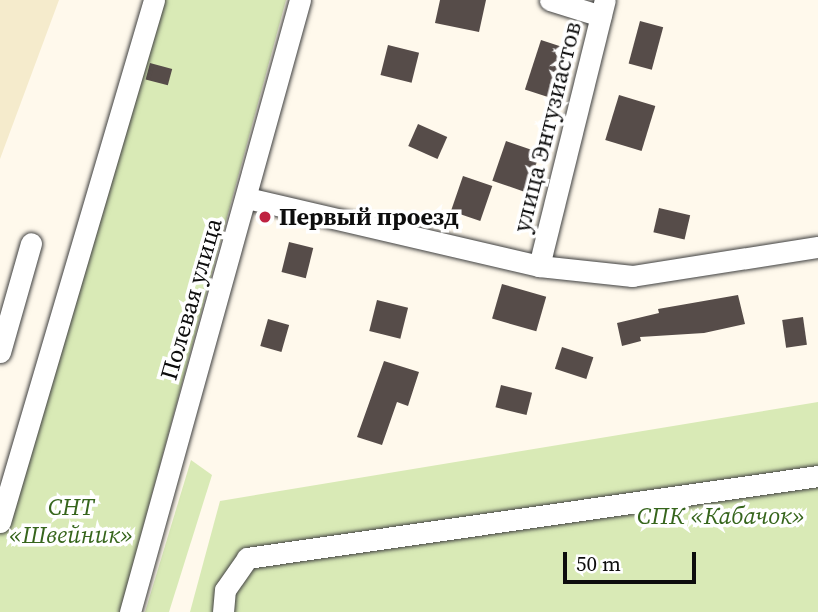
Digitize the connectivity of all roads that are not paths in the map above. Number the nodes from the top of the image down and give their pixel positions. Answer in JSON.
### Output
{"nodes":[{"id":1,"x":154,"y":0,"type":"edge"},
{"id":2,"x":300,"y":0,"type":"edge"},
{"id":3,"x":550,"y":0,"type":"edge"},
{"id":4,"x":603,"y":8,"type":"edge"},
{"id":5,"x":247,"y":198,"type":"junction"},
{"id":6,"x":31,"y":243,"type":"dead end"},
{"id":7,"x":818,"y":247,"type":"edge"},
{"id":8,"x":539,"y":266,"type":"junction"},
{"id":9,"x":0,"y":352,"type":"edge"},
{"id":10,"x":818,"y":476,"type":"edge"},
{"id":11,"x":0,"y":522,"type":"edge"},
{"id":12,"x":130,"y":612,"type":"edge"},
{"id":13,"x":223,"y":612,"type":"edge"}],
"edges":[{"from":1,"to":11,"type":"street"},
{"from":2,"to":5,"type":"street","name":"Полевая улица"},
{"from":3,"to":4,"type":"street"},
{"from":4,"to":8,"type":"street","name":"улица Энтузиастов"},
{"from":5,"to":8,"type":"street"},
{"from":5,"to":12,"type":"street","name":"Полевая улица"},
{"from":6,"to":9,"type":"street"},
{"from":7,"to":8,"type":"street"},
{"from":10,"to":13,"type":"street"}]}
